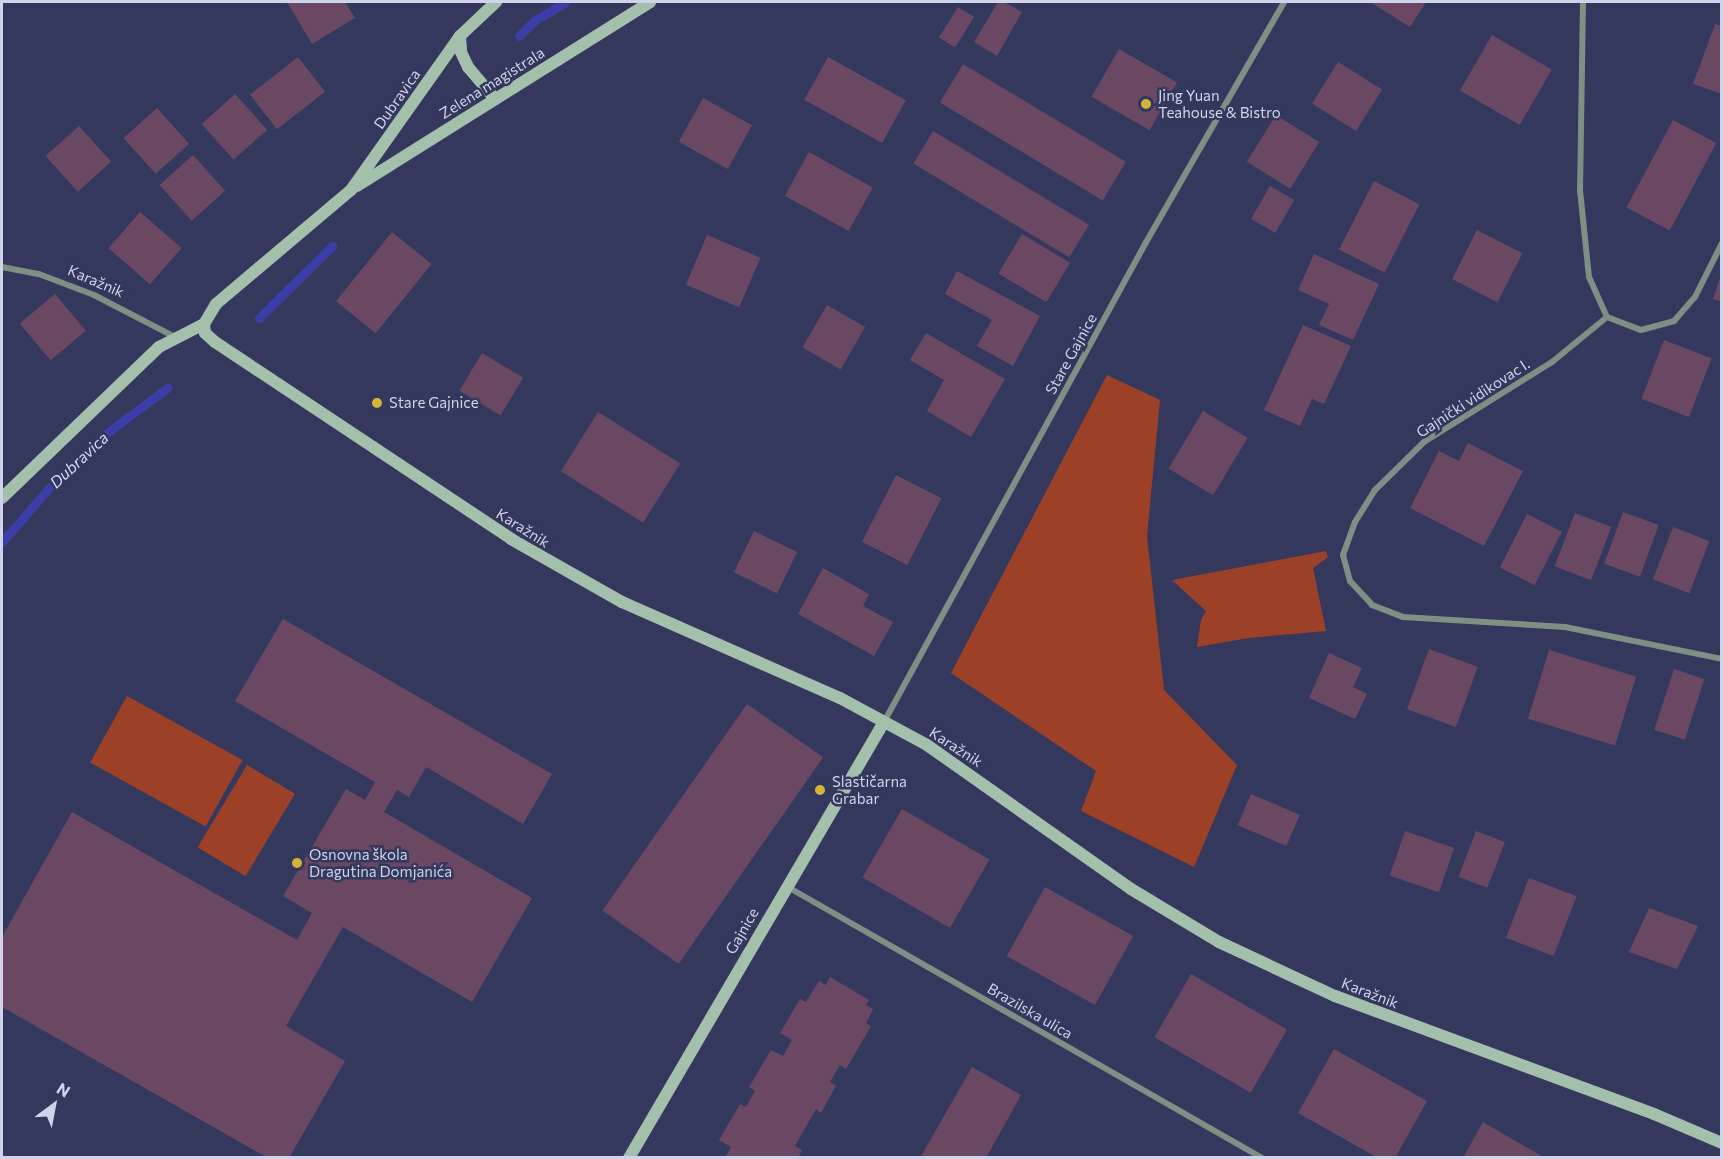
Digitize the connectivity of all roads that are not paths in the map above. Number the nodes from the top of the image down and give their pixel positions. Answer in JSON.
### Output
{"nodes":[{"id":1,"x":496,"y":2,"type":"edge"},
{"id":2,"x":650,"y":2,"type":"edge"},
{"id":3,"x":1284,"y":2,"type":"edge"},
{"id":4,"x":1583,"y":2,"type":"edge"},
{"id":5,"x":460,"y":36,"type":"junction"},
{"id":6,"x":495,"y":99,"type":"junction"},
{"id":7,"x":351,"y":190,"type":"junction"},
{"id":8,"x":1722,"y":243,"type":"edge"},
{"id":9,"x":2,"y":267,"type":"edge"},
{"id":10,"x":1607,"y":317,"type":"junction"},
{"id":11,"x":204,"y":324,"type":"junction"},
{"id":12,"x":175,"y":337,"type":"junction"},
{"id":13,"x":2,"y":498,"type":"edge"},
{"id":14,"x":1722,"y":659,"type":"edge"},
{"id":15,"x":884,"y":722,"type":"junction"},
{"id":16,"x":786,"y":886,"type":"junction"},
{"id":17,"x":1722,"y":1143,"type":"edge"},
{"id":18,"x":629,"y":1158,"type":"edge"},
{"id":19,"x":1262,"y":1158,"type":"edge"}],
"edges":[{"from":1,"to":5,"type":"street","name":"Dubravica"},
{"from":2,"to":6,"type":"street","name":"Zelena magistrala"},
{"from":3,"to":15,"type":"street","name":"Stare Gajnice"},
{"from":4,"to":10,"type":"street"},
{"from":5,"to":6,"type":"street"},
{"from":5,"to":7,"type":"street","name":"Dubravica"},
{"from":6,"to":7,"type":"street","name":"Zelena magistrala"},
{"from":7,"to":11,"type":"street","name":"Dubravica"},
{"from":8,"to":10,"type":"street"},
{"from":9,"to":12,"type":"street","name":"Karažnik"},
{"from":10,"to":14,"type":"street","name":"Gajnički vidikovac I."},
{"from":11,"to":12,"type":"street"},
{"from":11,"to":15,"type":"street","name":"Karažnik"},
{"from":12,"to":13,"type":"street"},
{"from":15,"to":16,"type":"street","name":"Gajnice"},
{"from":15,"to":17,"type":"street","name":"Karažnik"},
{"from":16,"to":18,"type":"street","name":"Gajnice"},
{"from":16,"to":19,"type":"street","name":"Brazilska ulica"}]}
